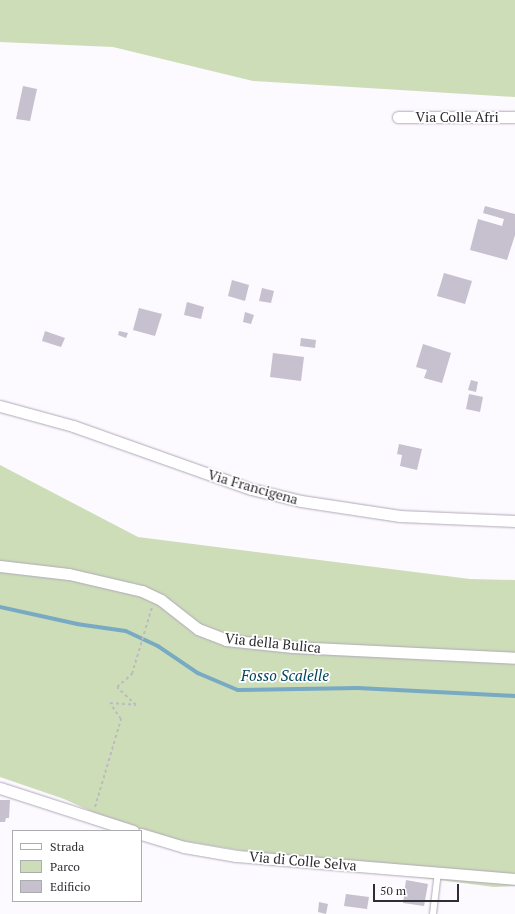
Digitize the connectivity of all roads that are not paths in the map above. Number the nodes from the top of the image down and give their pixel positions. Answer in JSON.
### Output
{"nodes":[{"id":1,"x":398,"y":117,"type":"dead end"},
{"id":2,"x":515,"y":117,"type":"edge"},
{"id":3,"x":0,"y":406,"type":"edge"},
{"id":4,"x":515,"y":521,"type":"edge"},
{"id":5,"x":0,"y":566,"type":"edge"},
{"id":6,"x":515,"y":658,"type":"edge"},
{"id":7,"x":0,"y":788,"type":"edge"},
{"id":8,"x":130,"y":830,"type":"edge"},
{"id":9,"x":142,"y":834,"type":"edge"},
{"id":10,"x":438,"y":872,"type":"junction"},
{"id":11,"x":515,"y":879,"type":"edge"},
{"id":12,"x":432,"y":914,"type":"edge"}],
"edges":[{"from":1,"to":2,"type":"street","name":"Via Colle Afri"},
{"from":3,"to":4,"type":"street","name":"Via Francigena"},
{"from":5,"to":6,"type":"street","name":"Via della Bulica"},
{"from":7,"to":8,"type":"street"},
{"from":9,"to":10,"type":"street","name":"Via di Colle Selva"},
{"from":10,"to":11,"type":"street","name":"Via di Colle Selva"},
{"from":10,"to":12,"type":"lane"}]}
